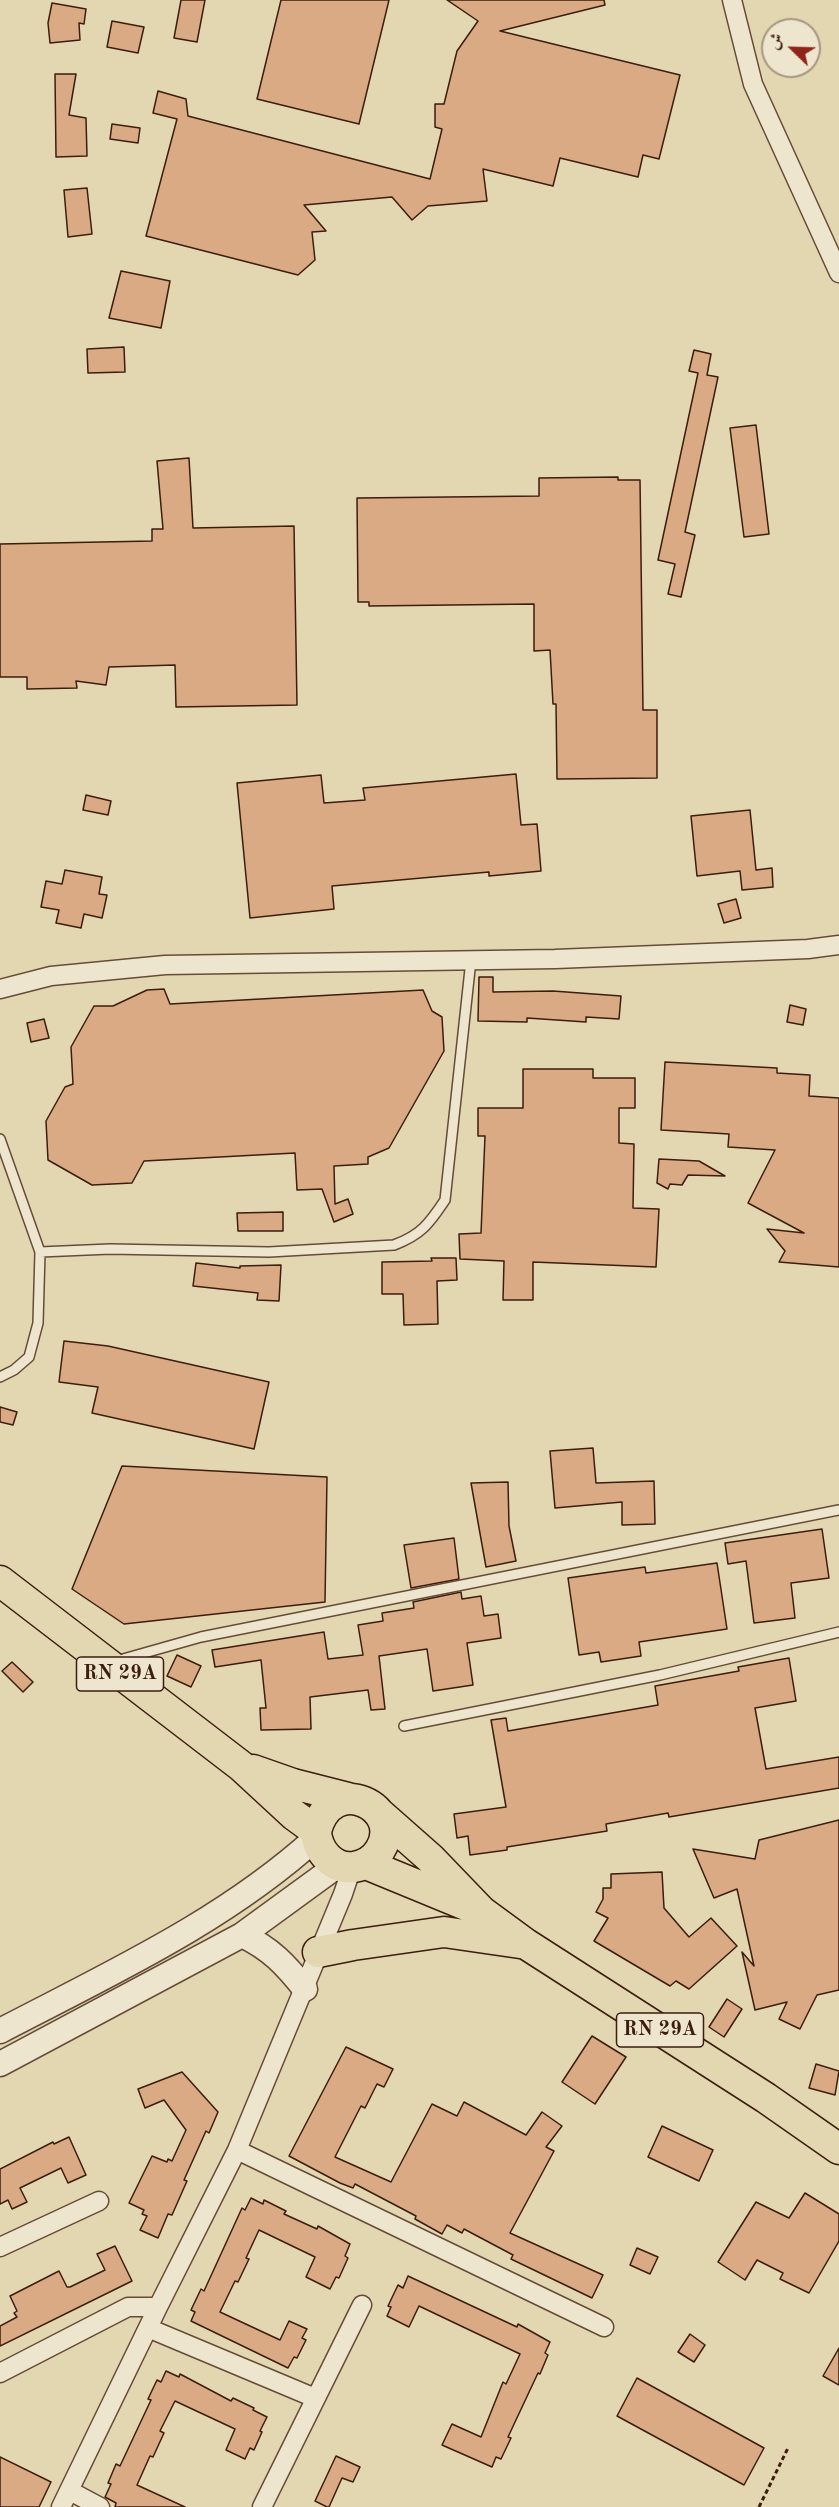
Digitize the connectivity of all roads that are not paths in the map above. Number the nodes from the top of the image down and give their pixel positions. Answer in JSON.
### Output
{"nodes":[{"id":1,"x":732,"y":0,"type":"edge"},
{"id":2,"x":839,"y":273,"type":"edge"},
{"id":3,"x":839,"y":945,"type":"edge"},
{"id":4,"x":471,"y":960,"type":"junction"},
{"id":5,"x":0,"y":989,"type":"edge"},
{"id":6,"x":0,"y":1139,"type":"edge"},
{"id":7,"x":40,"y":1252,"type":"junction"},
{"id":8,"x":0,"y":1377,"type":"edge"},
{"id":9,"x":839,"y":1510,"type":"edge"},
{"id":10,"x":0,"y":1581,"type":"edge"},
{"id":11,"x":839,"y":1632,"type":"edge"},
{"id":12,"x":108,"y":1664,"type":"junction"},
{"id":13,"x":404,"y":1726,"type":"dead end"},
{"id":14,"x":242,"y":1766,"type":"junction"},
{"id":15,"x":348,"y":1798,"type":"junction"},
{"id":16,"x":380,"y":1813,"type":"junction"},
{"id":17,"x":316,"y":1834,"type":"junction"},
{"id":18,"x":352,"y":1865,"type":"junction"},
{"id":19,"x":481,"y":1911,"type":"junction"},
{"id":20,"x":242,"y":1935,"type":"junction"},
{"id":21,"x":525,"y":1944,"type":"junction"},
{"id":22,"x":318,"y":1952,"type":"junction"},
{"id":23,"x":304,"y":1989,"type":"junction"},
{"id":24,"x":0,"y":2031,"type":"edge"},
{"id":25,"x":0,"y":2064,"type":"edge"},
{"id":26,"x":839,"y":2149,"type":"edge"},
{"id":27,"x":237,"y":2150,"type":"junction"},
{"id":28,"x":99,"y":2200,"type":"dead end"},
{"id":29,"x":0,"y":2247,"type":"edge"},
{"id":30,"x":362,"y":2304,"type":"dead end"},
{"id":31,"x":158,"y":2307,"type":"junction"},
{"id":32,"x":604,"y":2327,"type":"dead end"},
{"id":33,"x":148,"y":2328,"type":"junction"},
{"id":34,"x":0,"y":2373,"type":"edge"},
{"id":35,"x":315,"y":2398,"type":"junction"},
{"id":36,"x":65,"y":2499,"type":"edge"},
{"id":37,"x":100,"y":2507,"type":"edge"},
{"id":38,"x":262,"y":2507,"type":"edge"}],
"edges":[{"from":1,"to":2,"type":"street"},
{"from":3,"to":4,"type":"street"},
{"from":4,"to":5,"type":"street"},
{"from":4,"to":7,"type":"lane"},
{"from":6,"to":7,"type":"lane"},
{"from":7,"to":8,"type":"lane"},
{"from":9,"to":12,"type":"lane"},
{"from":10,"to":12,"type":"main road","number":"RN 29A"},
{"from":11,"to":13,"type":"lane"},
{"from":12,"to":14,"type":"main road","number":"RN 29A"},
{"from":14,"to":15,"type":"main road","number":"RN 29A"},
{"from":14,"to":17,"type":"main road","number":"RN 29A"},
{"from":15,"to":16,"type":"main road"},
{"from":15,"to":17,"type":"main road"},
{"from":16,"to":18,"type":"main road"},
{"from":16,"to":19,"type":"main road","number":"RN 29A"},
{"from":17,"to":18,"type":"main road"},
{"from":17,"to":24,"type":"street"},
{"from":18,"to":19,"type":"main road","number":"RN 29A"},
{"from":18,"to":20,"type":"street"},
{"from":18,"to":22,"type":"street"},
{"from":19,"to":21,"type":"main road","number":"RN 29A"},
{"from":20,"to":23,"type":"street"},
{"from":20,"to":25,"type":"street"},
{"from":21,"to":22,"type":"main road"},
{"from":21,"to":26,"type":"main road","number":"RN 29A"},
{"from":22,"to":23,"type":"street"},
{"from":23,"to":27,"type":"street"},
{"from":27,"to":31,"type":"street"},
{"from":27,"to":32,"type":"street"},
{"from":28,"to":29,"type":"street"},
{"from":30,"to":35,"type":"street"},
{"from":31,"to":33,"type":"street"},
{"from":31,"to":34,"type":"street"},
{"from":33,"to":35,"type":"street"},
{"from":33,"to":36,"type":"street"},
{"from":35,"to":38,"type":"street"},
{"from":36,"to":37,"type":"street"}]}
